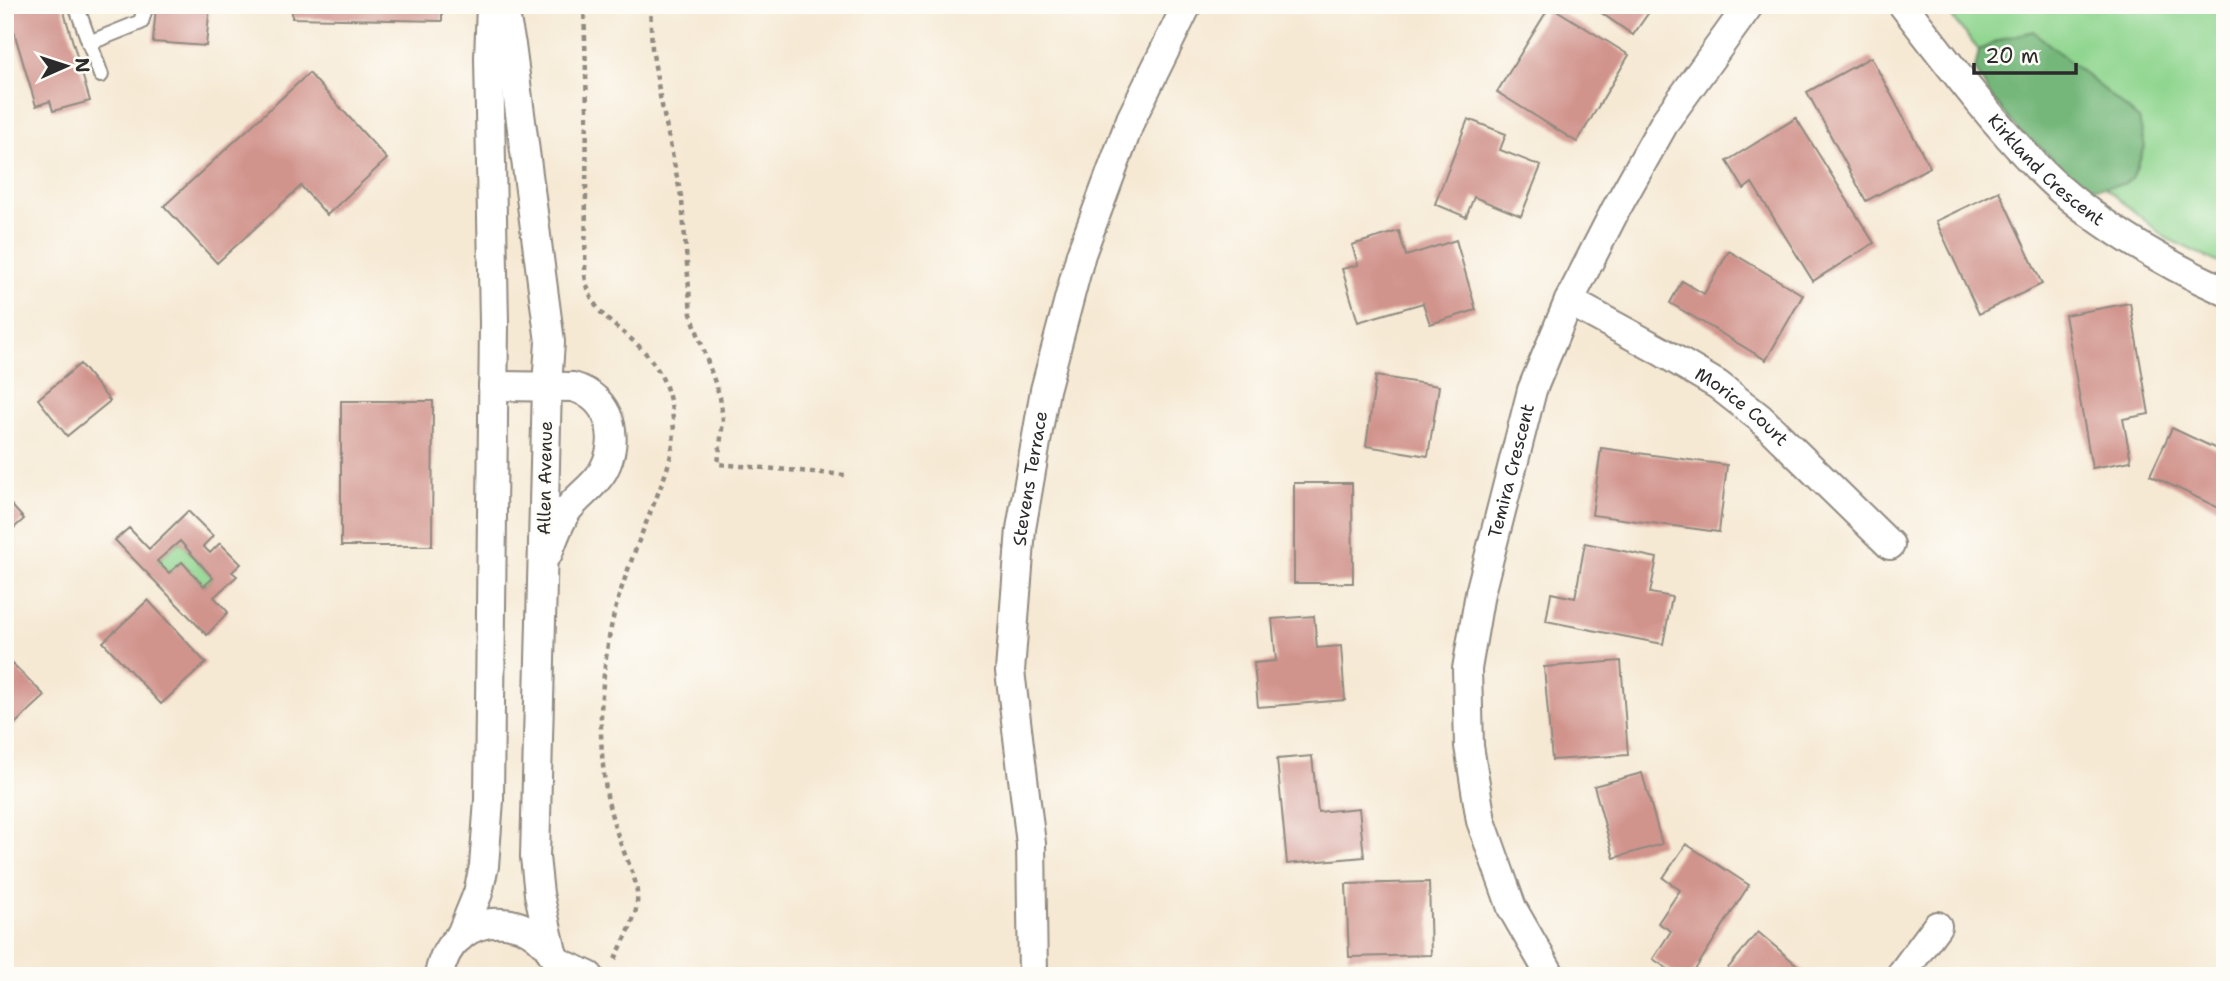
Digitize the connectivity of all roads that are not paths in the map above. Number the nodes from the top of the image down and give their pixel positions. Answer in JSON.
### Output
{"nodes":[{"id":1,"x":76,"y":5,"type":"edge"},
{"id":2,"x":146,"y":5,"type":"edge"},
{"id":3,"x":491,"y":5,"type":"edge"},
{"id":4,"x":503,"y":5,"type":"edge"},
{"id":5,"x":1187,"y":5,"type":"edge"},
{"id":6,"x":1749,"y":5,"type":"edge"},
{"id":7,"x":1903,"y":5,"type":"edge"},
{"id":8,"x":89,"y":43,"type":"junction"},
{"id":9,"x":101,"y":75,"type":"dead end"},
{"id":10,"x":2225,"y":291,"type":"edge"},
{"id":11,"x":1569,"y":302,"type":"junction"},
{"id":12,"x":494,"y":386,"type":"junction"},
{"id":13,"x":547,"y":386,"type":"junction"},
{"id":14,"x":1890,"y":545,"type":"dead end"},
{"id":15,"x":543,"y":566,"type":"junction"},
{"id":16,"x":1937,"y":926,"type":"dead end"},
{"id":17,"x":460,"y":937,"type":"junction"},
{"id":18,"x":557,"y":963,"type":"edge"},
{"id":19,"x":439,"y":976,"type":"edge"},
{"id":20,"x":589,"y":976,"type":"edge"},
{"id":21,"x":1033,"y":976,"type":"edge"},
{"id":22,"x":1551,"y":976,"type":"edge"},
{"id":23,"x":1900,"y":976,"type":"edge"}],
"edges":[{"from":1,"to":8,"type":"lane"},
{"from":2,"to":8,"type":"lane"},
{"from":3,"to":12,"type":"street"},
{"from":4,"to":13,"type":"street","name":"Allen Avenue"},
{"from":5,"to":21,"type":"street","name":"Stevens Terrace"},
{"from":6,"to":11,"type":"street","name":"Temira Crescent"},
{"from":7,"to":10,"type":"street","name":"Kirkland Crescent"},
{"from":8,"to":9,"type":"lane"},
{"from":11,"to":14,"type":"street","name":"Morice Court"},
{"from":11,"to":22,"type":"street","name":"Temira Crescent"},
{"from":12,"to":13,"type":"street"},
{"from":12,"to":17,"type":"street"},
{"from":13,"to":15,"type":"street","name":"Allen Avenue"},
{"from":13,"to":15,"type":"street"},
{"from":15,"to":18,"type":"street","name":"Allen Avenue"},
{"from":16,"to":23,"type":"street"},
{"from":17,"to":18,"type":"street"},
{"from":17,"to":19,"type":"street"},
{"from":18,"to":20,"type":"street"}]}
